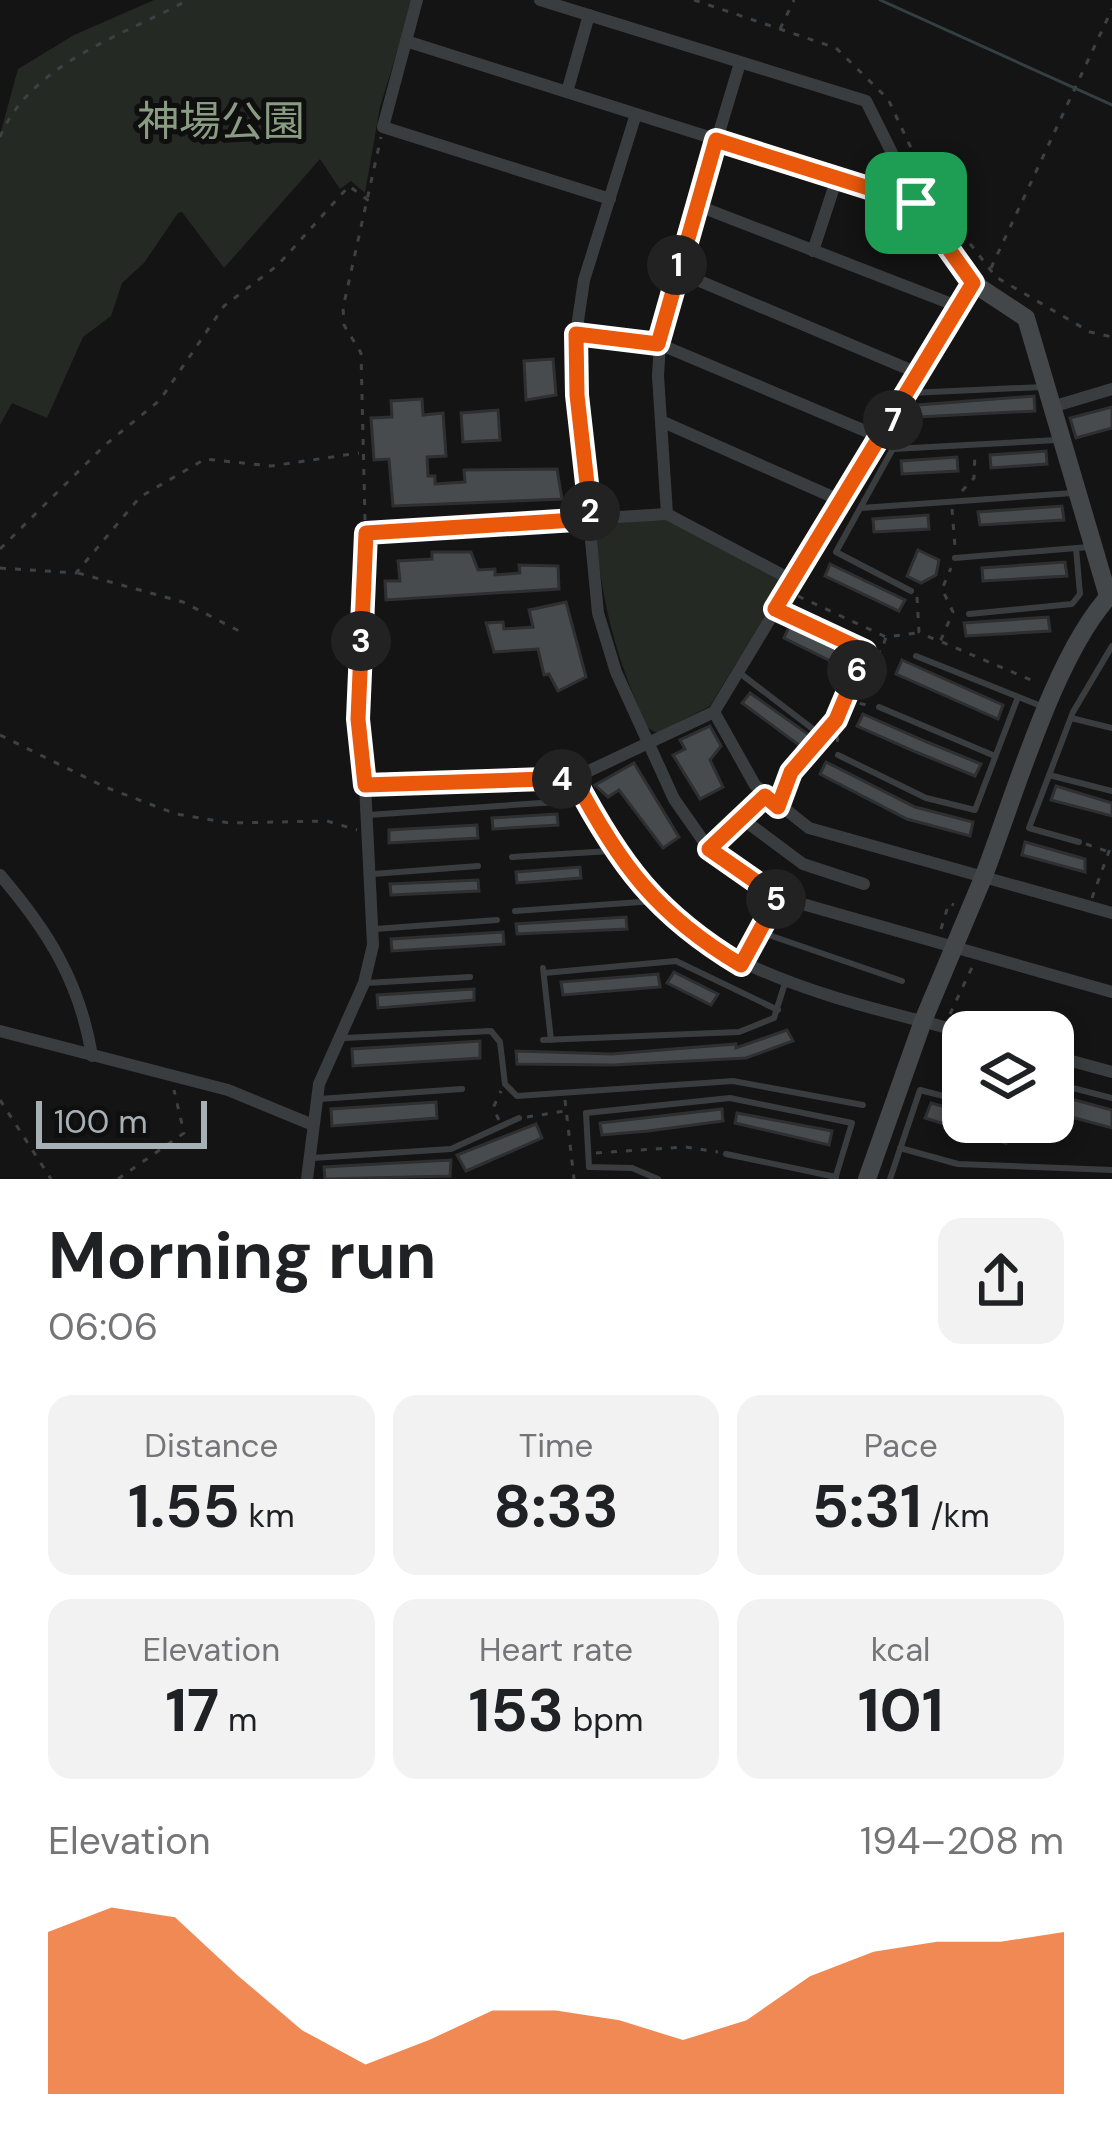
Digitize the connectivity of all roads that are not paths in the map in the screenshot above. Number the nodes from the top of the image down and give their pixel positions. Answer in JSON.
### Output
{"nodes":[{"id":1,"x":417,"y":0,"type":"edge"},
{"id":2,"x":540,"y":0,"type":"edge"},
{"id":3,"x":590,"y":15,"type":"junction"},
{"id":4,"x":406,"y":41,"type":"junction"},
{"id":5,"x":740,"y":63,"type":"junction"},
{"id":6,"x":567,"y":92,"type":"junction"},
{"id":7,"x":636,"y":114,"type":"junction"},
{"id":8,"x":716,"y":140,"type":"junction"},
{"id":9,"x":837,"y":178,"type":"junction"},
{"id":10,"x":610,"y":199,"type":"junction"},
{"id":11,"x":916,"y":203,"type":"junction"},
{"id":12,"x":696,"y":205,"type":"junction"},
{"id":13,"x":813,"y":251,"type":"junction"},
{"id":14,"x":676,"y":271,"type":"junction"},
{"id":15,"x":973,"y":283,"type":"junction"},
{"id":16,"x":957,"y":305,"type":"junction"},
{"id":17,"x":576,"y":334,"type":"junction"},
{"id":18,"x":658,"y":344,"type":"junction"},
{"id":19,"x":920,"y":374,"type":"junction"},
{"id":20,"x":1046,"y":387,"type":"junction"},
{"id":21,"x":1112,"y":389,"type":"edge"},
{"id":22,"x":909,"y":393,"type":"junction"},
{"id":23,"x":1052,"y":407,"type":"junction"},
{"id":24,"x":661,"y":422,"type":"junction"},
{"id":25,"x":1061,"y":439,"type":"junction"},
{"id":26,"x":888,"y":443,"type":"junction"},
{"id":27,"x":1076,"y":493,"type":"junction"},
{"id":28,"x":844,"y":502,"type":"junction"},
{"id":29,"x":861,"y":508,"type":"junction"},
{"id":30,"x":667,"y":514,"type":"junction"},
{"id":31,"x":591,"y":519,"type":"junction"},
{"id":32,"x":366,"y":533,"type":"road end"},
{"id":33,"x":1084,"y":548,"type":"junction"},
{"id":34,"x":956,"y":558,"type":"dead end"},
{"id":35,"x":789,"y":585,"type":"junction"},
{"id":36,"x":911,"y":591,"type":"dead end"},
{"id":37,"x":1111,"y":596,"type":"edge"},
{"id":38,"x":775,"y":609,"type":"junction"},
{"id":39,"x":969,"y":614,"type":"dead end"},
{"id":40,"x":1112,"y":646,"type":"edge"},
{"id":41,"x":865,"y":651,"type":"road end"},
{"id":42,"x":916,"y":656,"type":"dead end"},
{"id":43,"x":1108,"y":660,"type":"edge"},
{"id":44,"x":738,"y":671,"type":"junction"},
{"id":45,"x":1018,"y":697,"type":"junction"},
{"id":46,"x":1052,"y":700,"type":"junction"},
{"id":47,"x":879,"y":707,"type":"road end"},
{"id":48,"x":714,"y":712,"type":"junction"},
{"id":49,"x":1071,"y":718,"type":"junction"},
{"id":50,"x":1112,"y":728,"type":"edge"},
{"id":51,"x":822,"y":736,"type":"road end"},
{"id":52,"x":650,"y":745,"type":"junction"},
{"id":53,"x":838,"y":755,"type":"road end"},
{"id":54,"x":995,"y":756,"type":"junction"},
{"id":55,"x":1049,"y":775,"type":"junction"},
{"id":56,"x":574,"y":778,"type":"junction"},
{"id":57,"x":1112,"y":791,"type":"edge"},
{"id":58,"x":765,"y":796,"type":"junction"},
{"id":59,"x":556,"y":802,"type":"dead end"},
{"id":60,"x":368,"y":815,"type":"junction"},
{"id":61,"x":741,"y":818,"type":"junction"},
{"id":62,"x":1079,"y":842,"type":"road end"},
{"id":63,"x":709,"y":849,"type":"junction"},
{"id":64,"x":613,"y":850,"type":"junction"},
{"id":65,"x":512,"y":856,"type":"dead end"},
{"id":66,"x":478,"y":866,"type":"dead end"},
{"id":67,"x":373,"y":874,"type":"junction"},
{"id":68,"x":0,"y":875,"type":"edge"},
{"id":69,"x":983,"y":878,"type":"junction"},
{"id":70,"x":864,"y":884,"type":"dead end"},
{"id":71,"x":778,"y":897,"type":"junction"},
{"id":72,"x":655,"y":902,"type":"junction"},
{"id":73,"x":515,"y":911,"type":"dead end"},
{"id":74,"x":1112,"y":913,"type":"edge"},
{"id":75,"x":497,"y":920,"type":"dead end"},
{"id":76,"x":375,"y":928,"type":"junction"},
{"id":77,"x":759,"y":932,"type":"junction"},
{"id":78,"x":741,"y":965,"type":"junction"},
{"id":79,"x":470,"y":977,"type":"dead end"},
{"id":80,"x":902,"y":981,"type":"dead end"},
{"id":81,"x":364,"y":983,"type":"junction"},
{"id":82,"x":785,"y":983,"type":"junction"},
{"id":83,"x":1112,"y":992,"type":"edge"},
{"id":84,"x":778,"y":1010,"type":"junction"},
{"id":85,"x":923,"y":1022,"type":"junction"},
{"id":86,"x":942,"y":1027,"type":"edge"},
{"id":87,"x":0,"y":1031,"type":"edge"},
{"id":88,"x":340,"y":1039,"type":"junction"},
{"id":89,"x":92,"y":1056,"type":"junction"},
{"id":90,"x":1074,"y":1062,"type":"edge"},
{"id":91,"x":1112,"y":1072,"type":"edge"},
{"id":92,"x":1074,"y":1088,"type":"edge"},
{"id":93,"x":462,"y":1089,"type":"dead end"},
{"id":94,"x":942,"y":1096,"type":"edge"},
{"id":95,"x":1112,"y":1098,"type":"edge"},
{"id":96,"x":315,"y":1100,"type":"junction"},
{"id":97,"x":863,"y":1105,"type":"dead end"},
{"id":98,"x":519,"y":1118,"type":"road end"},
{"id":99,"x":313,"y":1125,"type":"junction"},
{"id":100,"x":900,"y":1148,"type":"junction"},
{"id":101,"x":725,"y":1154,"type":"road end"},
{"id":102,"x":308,"y":1159,"type":"junction"},
{"id":103,"x":1112,"y":1170,"type":"edge"},
{"id":104,"x":836,"y":1178,"type":"edge"},
{"id":105,"x":307,"y":1179,"type":"edge"},
{"id":106,"x":658,"y":1179,"type":"edge"},
{"id":107,"x":867,"y":1179,"type":"edge"},
{"id":108,"x":890,"y":1179,"type":"edge"}],
"edges":[{"from":1,"to":4,"type":"street"},
{"from":2,"to":3,"type":"street"},
{"from":3,"to":5,"type":"street"},
{"from":3,"to":6,"type":"street"},
{"from":4,"to":6,"type":"street"},
{"from":4,"to":10,"type":"street"},
{"from":5,"to":8,"type":"street"},
{"from":5,"to":11,"type":"street"},
{"from":6,"to":7,"type":"street"},
{"from":7,"to":8,"type":"street"},
{"from":7,"to":10,"type":"street"},
{"from":8,"to":9,"type":"street"},
{"from":8,"to":12,"type":"street"},
{"from":9,"to":11,"type":"street"},
{"from":9,"to":13,"type":"street"},
{"from":10,"to":17,"type":"street"},
{"from":11,"to":15,"type":"street"},
{"from":12,"to":13,"type":"street"},
{"from":12,"to":14,"type":"street"},
{"from":13,"to":16,"type":"street"},
{"from":14,"to":18,"type":"street"},
{"from":14,"to":19,"type":"street"},
{"from":15,"to":16,"type":"street"},
{"from":15,"to":20,"type":"street"},
{"from":16,"to":19,"type":"street"},
{"from":17,"to":18,"type":"street"},
{"from":17,"to":31,"type":"street"},
{"from":18,"to":24,"type":"street"},
{"from":18,"to":26,"type":"street"},
{"from":19,"to":22,"type":"street"},
{"from":20,"to":22,"type":"lane"},
{"from":20,"to":23,"type":"street"},
{"from":21,"to":23,"type":"street"},
{"from":22,"to":26,"type":"street"},
{"from":23,"to":25,"type":"street"},
{"from":24,"to":28,"type":"street"},
{"from":24,"to":30,"type":"street"},
{"from":25,"to":26,"type":"lane"},
{"from":25,"to":27,"type":"street"},
{"from":26,"to":28,"type":"street"},
{"from":26,"to":29,"type":"lane"},
{"from":27,"to":29,"type":"lane"},
{"from":27,"to":33,"type":"street"},
{"from":28,"to":35,"type":"street"},
{"from":29,"to":36,"type":"lane"},
{"from":30,"to":31,"type":"street"},
{"from":30,"to":35,"type":"street"},
{"from":31,"to":32,"type":"street"},
{"from":31,"to":52,"type":"street"},
{"from":33,"to":34,"type":"lane"},
{"from":33,"to":37,"type":"street"},
{"from":33,"to":39,"type":"lane"},
{"from":35,"to":38,"type":"street"},
{"from":37,"to":46,"type":"street"},
{"from":38,"to":41,"type":"lane"},
{"from":38,"to":44,"type":"street"},
{"from":40,"to":43,"type":"lane"},
{"from":42,"to":45,"type":"lane"},
{"from":43,"to":49,"type":"lane"},
{"from":44,"to":48,"type":"street"},
{"from":44,"to":51,"type":"lane"},
{"from":45,"to":46,"type":"lane"},
{"from":45,"to":54,"type":"lane"},
{"from":46,"to":69,"type":"street"},
{"from":47,"to":54,"type":"lane"},
{"from":48,"to":52,"type":"street"},
{"from":48,"to":58,"type":"street"},
{"from":49,"to":50,"type":"lane"},
{"from":49,"to":55,"type":"lane"},
{"from":52,"to":56,"type":"street"},
{"from":52,"to":63,"type":"street"},
{"from":53,"to":54,"type":"lane"},
{"from":55,"to":57,"type":"lane"},
{"from":55,"to":62,"type":"lane"},
{"from":56,"to":60,"type":"street"},
{"from":56,"to":64,"type":"street"},
{"from":58,"to":61,"type":"street"},
{"from":58,"to":69,"type":"street"},
{"from":59,"to":60,"type":"lane"},
{"from":60,"to":67,"type":"street"},
{"from":61,"to":63,"type":"street"},
{"from":61,"to":70,"type":"street"},
{"from":63,"to":71,"type":"street"},
{"from":64,"to":65,"type":"lane"},
{"from":64,"to":72,"type":"street"},
{"from":66,"to":67,"type":"lane"},
{"from":67,"to":76,"type":"street"},
{"from":68,"to":89,"type":"street"},
{"from":69,"to":74,"type":"street"},
{"from":69,"to":85,"type":"street","bridge":true},
{"from":71,"to":77,"type":"street"},
{"from":71,"to":83,"type":"street"},
{"from":72,"to":73,"type":"lane"},
{"from":72,"to":78,"type":"street"},
{"from":75,"to":76,"type":"lane"},
{"from":76,"to":81,"type":"street"},
{"from":77,"to":78,"type":"street"},
{"from":77,"to":80,"type":"lane"},
{"from":78,"to":82,"type":"street"},
{"from":79,"to":81,"type":"lane"},
{"from":81,"to":88,"type":"street"},
{"from":82,"to":84,"type":"lane"},
{"from":82,"to":85,"type":"street"},
{"from":84,"to":84,"type":"lane"},
{"from":85,"to":86,"type":"street"},
{"from":85,"to":107,"type":"street"},
{"from":87,"to":89,"type":"street"},
{"from":88,"to":96,"type":"street"},
{"from":88,"to":97,"type":"lane"},
{"from":89,"to":99,"type":"street"},
{"from":90,"to":91,"type":"street"},
{"from":92,"to":95,"type":"lane"},
{"from":93,"to":96,"type":"lane"},
{"from":94,"to":100,"type":"lane"},
{"from":96,"to":99,"type":"street"},
{"from":98,"to":102,"type":"lane"},
{"from":99,"to":102,"type":"street"},
{"from":100,"to":103,"type":"lane"},
{"from":100,"to":108,"type":"lane"},
{"from":101,"to":104,"type":"lane"},
{"from":102,"to":105,"type":"street"},
{"from":104,"to":106,"type":"lane"}]}
